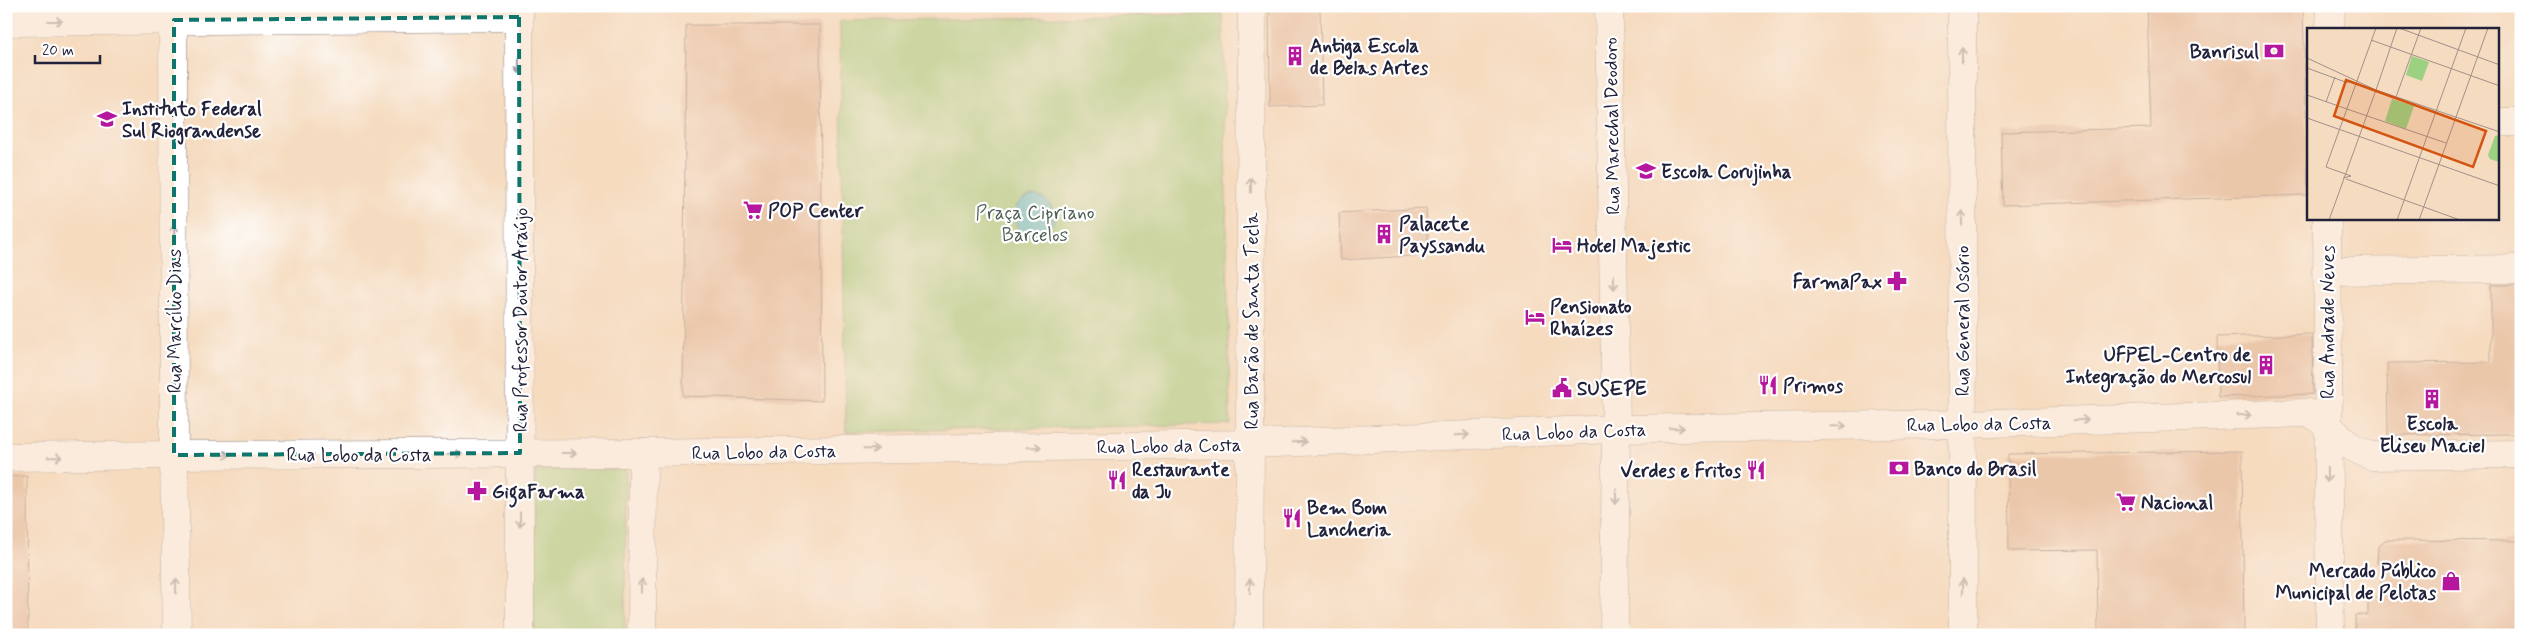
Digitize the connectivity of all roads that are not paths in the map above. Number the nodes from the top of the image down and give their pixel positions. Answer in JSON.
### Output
{"nodes":[{"id":1,"x":1252,"y":6,"type":"edge"},
{"id":2,"x":1610,"y":6,"type":"edge"},
{"id":3,"x":1962,"y":6,"type":"edge"},
{"id":4,"x":2331,"y":6,"type":"edge"},
{"id":5,"x":522,"y":10,"type":"edge"},
{"id":6,"x":174,"y":13,"type":"edge"},
{"id":7,"x":6,"y":22,"type":"edge"},
{"id":8,"x":2330,"y":28,"type":"edge"},
{"id":9,"x":2500,"y":122,"type":"edge"},
{"id":10,"x":2521,"y":122,"type":"edge"},
{"id":11,"x":2327,"y":220,"type":"edge"},
{"id":12,"x":2521,"y":269,"type":"edge"},
{"id":13,"x":2326,"y":271,"type":"junction"},
{"id":14,"x":1962,"y":424,"type":"junction"},
{"id":15,"x":2327,"y":426,"type":"junction"},
{"id":16,"x":1616,"y":429,"type":"junction"},
{"id":17,"x":1251,"y":444,"type":"junction"},
{"id":18,"x":520,"y":453,"type":"junction"},
{"id":19,"x":643,"y":453,"type":"junction"},
{"id":20,"x":2521,"y":454,"type":"edge"},
{"id":21,"x":174,"y":455,"type":"junction"},
{"id":22,"x":6,"y":458,"type":"edge"},
{"id":23,"x":177,"y":635,"type":"edge"},
{"id":24,"x":520,"y":635,"type":"edge"},
{"id":25,"x":642,"y":635,"type":"edge"},
{"id":26,"x":1249,"y":635,"type":"edge"},
{"id":27,"x":1614,"y":635,"type":"edge"},
{"id":28,"x":1963,"y":635,"type":"edge"},
{"id":29,"x":2330,"y":635,"type":"edge"}],
"edges":[{"from":17,"to":1,"type":"street","name":"Rua Barão de Santa Tecla","one_way":true},
{"from":2,"to":16,"type":"street","name":"Rua Marechal Deodoro","one_way":true},
{"from":14,"to":3,"type":"street","name":"Rua General Osório","one_way":true},
{"from":4,"to":8,"type":"street"},
{"from":5,"to":6,"type":"street"},
{"from":5,"to":18,"type":"street","name":"Rua Professor Doutor Araújo","one_way":true},
{"from":7,"to":6,"type":"street","one_way":true},
{"from":21,"to":6,"type":"street","name":"Rua Marcílio Dias","one_way":true},
{"from":9,"to":10,"type":"street"},
{"from":11,"to":13,"type":"street","name":"Rua Andrade Neves"},
{"from":12,"to":13,"type":"street"},
{"from":13,"to":15,"type":"street","name":"Rua Andrade Neves"},
{"from":14,"to":15,"type":"street","name":"Rua Lobo da Costa","one_way":true},
{"from":16,"to":14,"type":"street","name":"Rua Lobo da Costa","one_way":true},
{"from":28,"to":14,"type":"street","name":"Rua General Osório","one_way":true},
{"from":15,"to":20,"type":"street","name":"Rua Lobo da Costa"},
{"from":15,"to":29,"type":"street","name":"Rua Andrade Neves","one_way":true},
{"from":17,"to":16,"type":"street","name":"Rua Lobo da Costa","one_way":true},
{"from":16,"to":27,"type":"street","name":"Rua Marechal Deodoro","one_way":true},
{"from":19,"to":17,"type":"street","name":"Rua Lobo da Costa","one_way":true},
{"from":26,"to":17,"type":"street","name":"Rua Barão de Santa Tecla","one_way":true},
{"from":18,"to":19,"type":"street","name":"Rua Lobo da Costa","one_way":true},
{"from":21,"to":18,"type":"street","name":"Rua Lobo da Costa","one_way":true},
{"from":18,"to":24,"type":"street","name":"Rua Professor Doutor Araújo","one_way":true},
{"from":25,"to":19,"type":"street","one_way":true},
{"from":22,"to":21,"type":"street","name":"Rua Lobo da Costa","one_way":true},
{"from":23,"to":21,"type":"street","name":"Rua Marcílio Dias","one_way":true}]}
